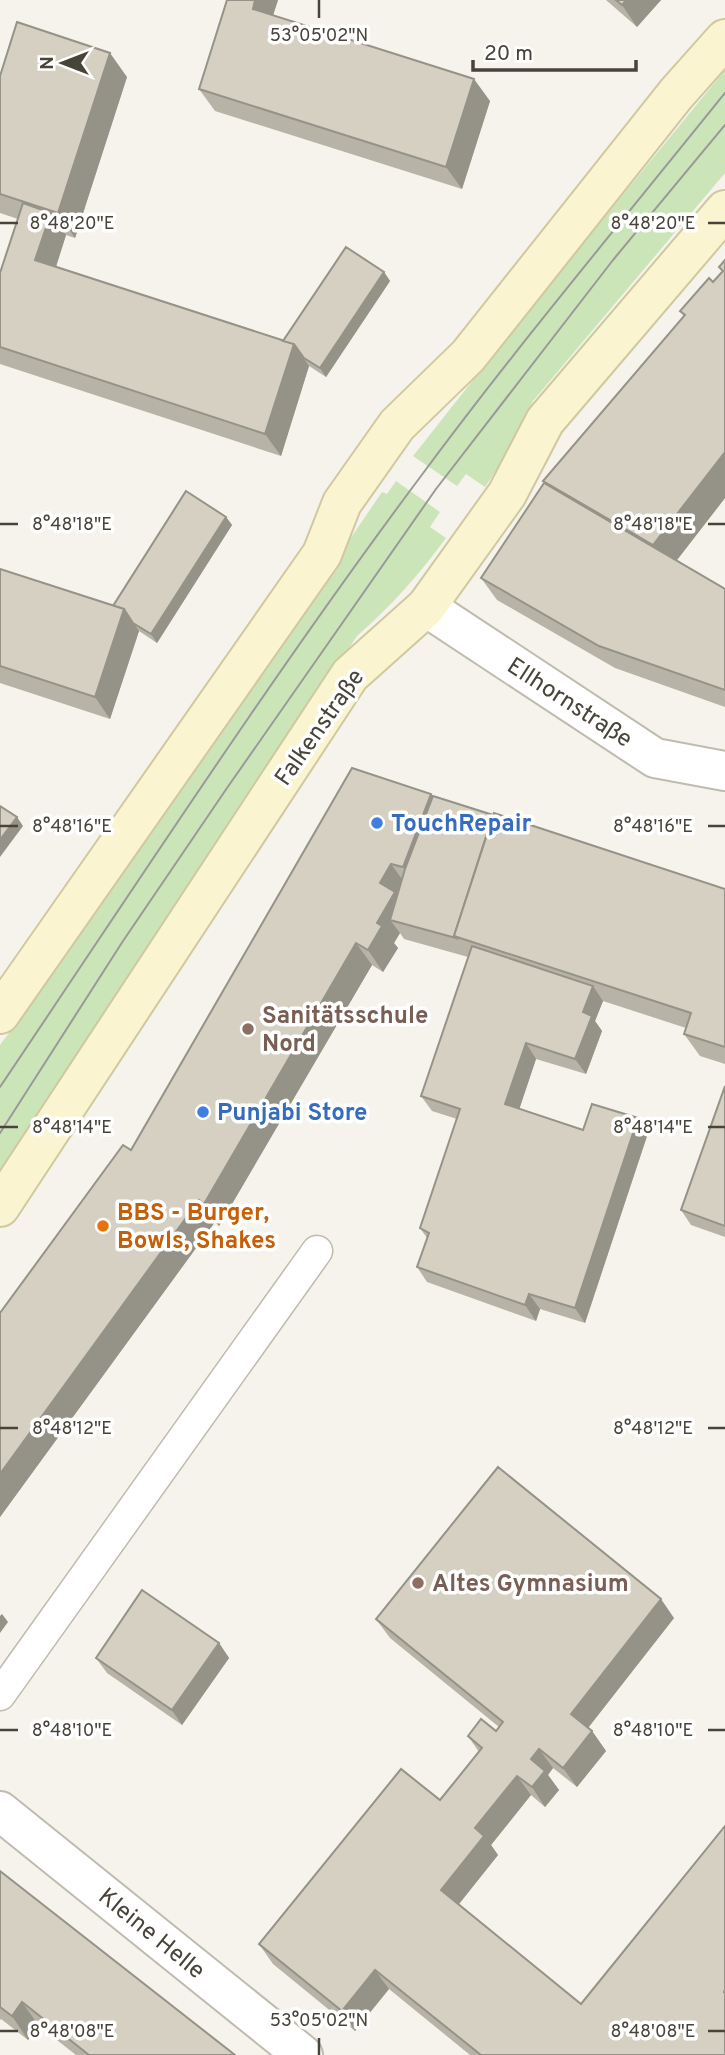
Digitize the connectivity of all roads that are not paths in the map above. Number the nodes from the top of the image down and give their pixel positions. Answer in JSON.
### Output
{"nodes":[{"id":1,"x":725,"y":39,"type":"edge"},
{"id":2,"x":725,"y":210,"type":"edge"},
{"id":3,"x":426,"y":607,"type":"junction"},
{"id":4,"x":725,"y":771,"type":"edge"},
{"id":5,"x":0,"y":1014,"type":"edge"},
{"id":6,"x":0,"y":1207,"type":"edge"},
{"id":7,"x":317,"y":1251,"type":"dead end"},
{"id":8,"x":0,"y":1695,"type":"edge"},
{"id":9,"x":0,"y":1811,"type":"edge"},
{"id":10,"x":303,"y":2055,"type":"edge"}],
"edges":[{"from":1,"to":5,"type":"street"},
{"from":2,"to":3,"type":"street","name":"Falkenstraße"},
{"from":3,"to":4,"type":"street","name":"Ellhornstraße"},
{"from":3,"to":6,"type":"street","name":"Falkenstraße"},
{"from":7,"to":8,"type":"lane"},
{"from":9,"to":10,"type":"street","name":"Kleine Helle"}]}
